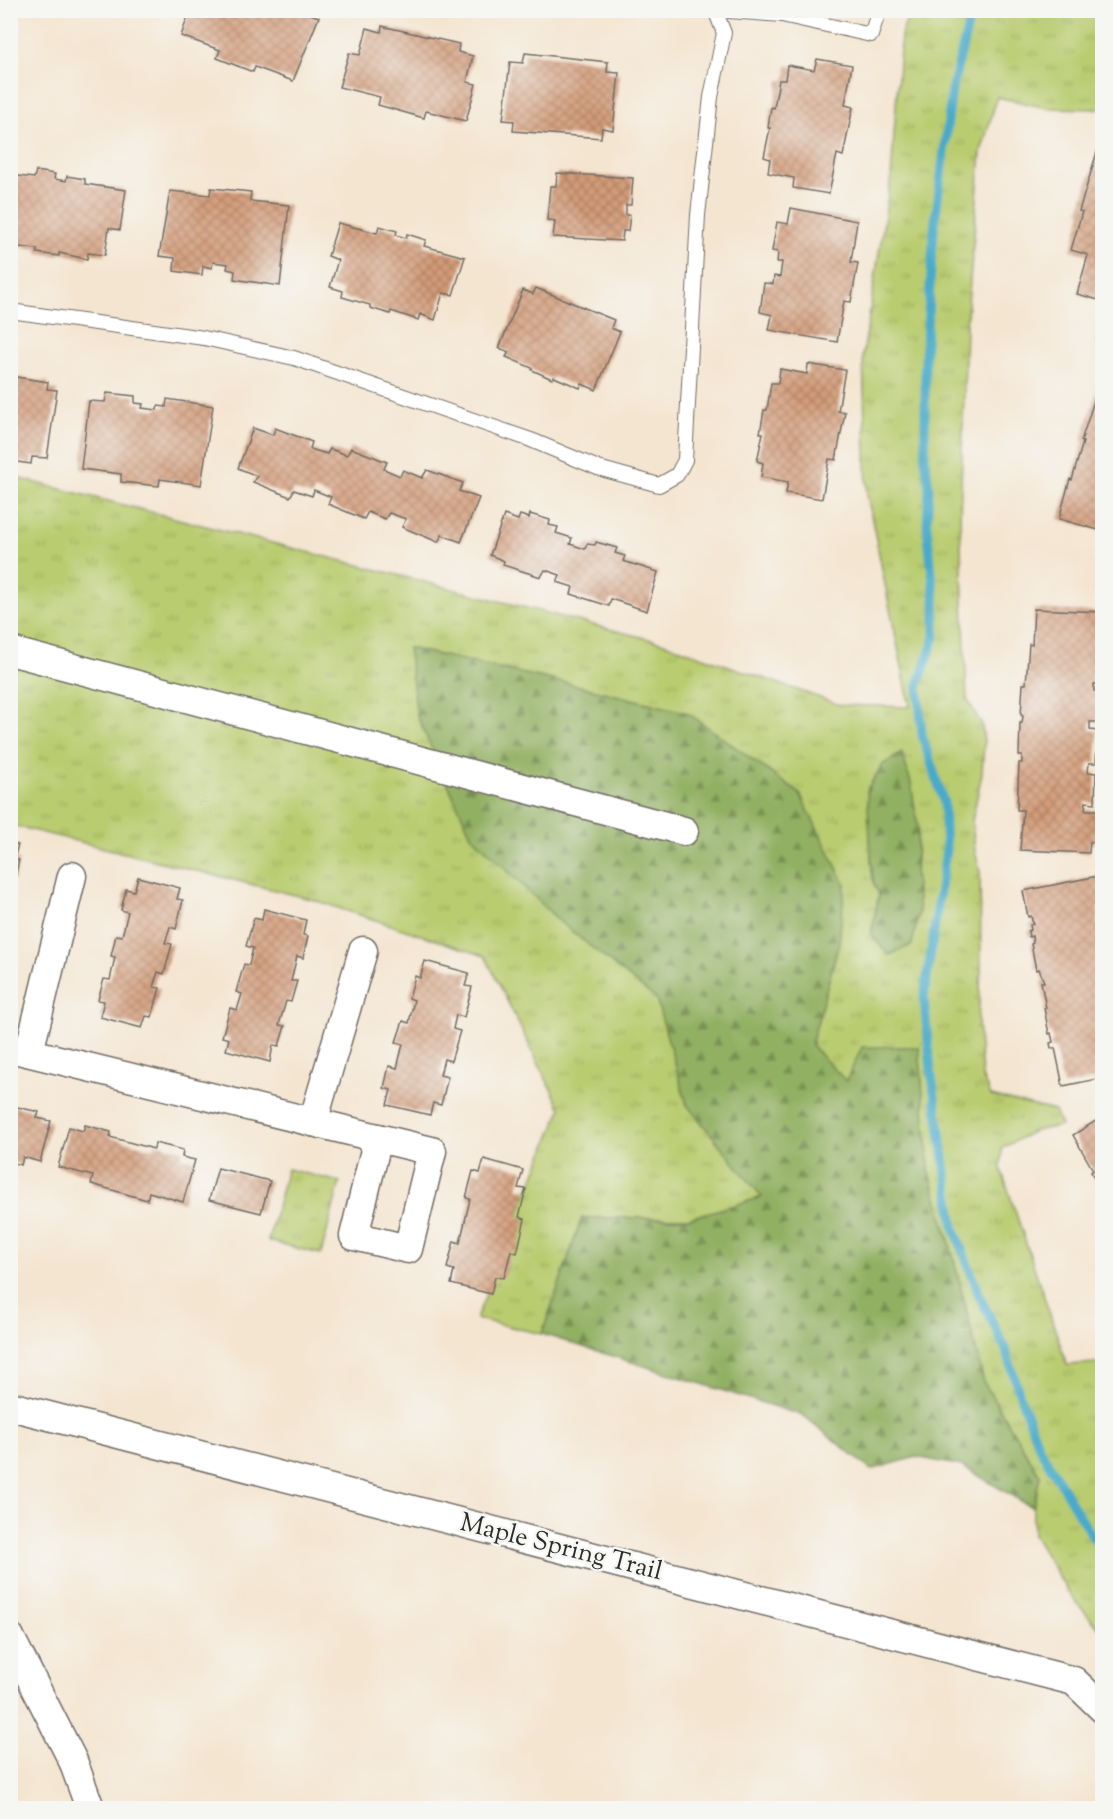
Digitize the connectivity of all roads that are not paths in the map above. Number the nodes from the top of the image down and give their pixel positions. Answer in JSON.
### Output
{"nodes":[{"id":1,"x":716,"y":10,"type":"edge"},
{"id":2,"x":879,"y":10,"type":"edge"},
{"id":3,"x":10,"y":311,"type":"edge"},
{"id":4,"x":10,"y":651,"type":"edge"},
{"id":5,"x":684,"y":831,"type":"dead end"},
{"id":6,"x":72,"y":876,"type":"dead end"},
{"id":7,"x":363,"y":951,"type":"dead end"},
{"id":8,"x":20,"y":1050,"type":"edge"},
{"id":9,"x":313,"y":1122,"type":"junction"},
{"id":10,"x":378,"y":1138,"type":"dead end"},
{"id":11,"x":10,"y":1406,"type":"edge"},
{"id":12,"x":10,"y":1637,"type":"edge"},
{"id":13,"x":1102,"y":1708,"type":"edge"},
{"id":14,"x":90,"y":1809,"type":"edge"}],
"edges":[{"from":1,"to":2,"type":"lane"},
{"from":1,"to":3,"type":"lane"},
{"from":4,"to":5,"type":"street"},
{"from":6,"to":8,"type":"street"},
{"from":7,"to":9,"type":"street"},
{"from":8,"to":9,"type":"street"},
{"from":9,"to":10,"type":"street"},
{"from":11,"to":13,"type":"street","name":"Maple Spring Trail"},
{"from":12,"to":14,"type":"street"}]}
